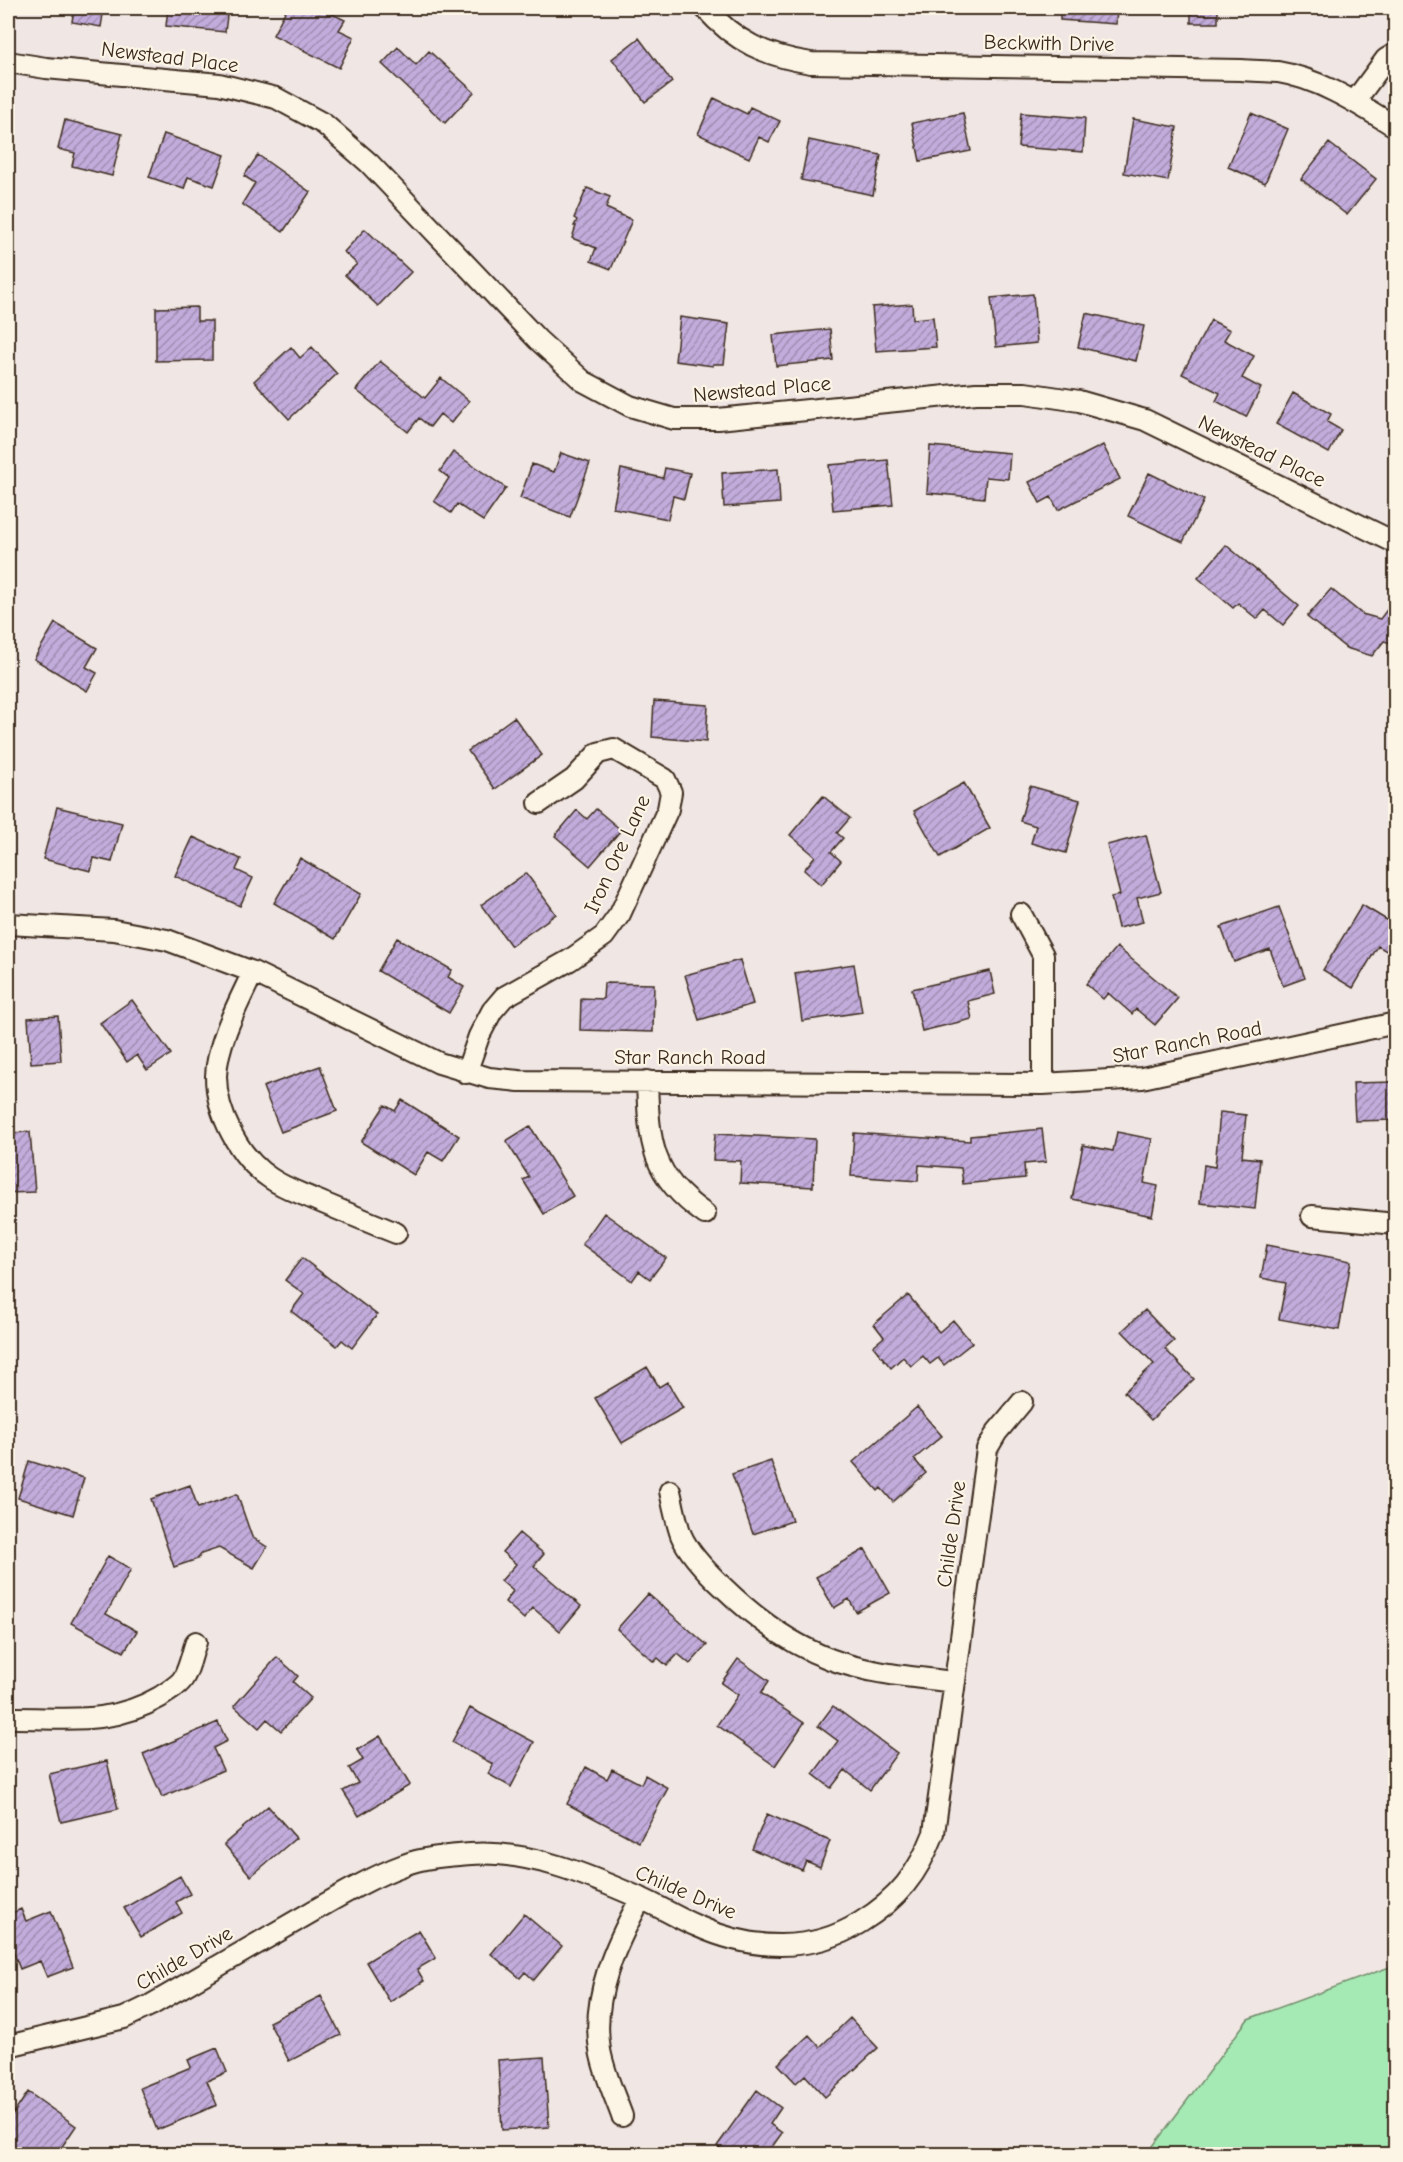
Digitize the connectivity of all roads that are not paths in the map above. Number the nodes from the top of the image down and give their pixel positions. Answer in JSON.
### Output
{"nodes":[{"id":1,"x":705,"y":8,"type":"edge"},
{"id":2,"x":1395,"y":53,"type":"edge"},
{"id":3,"x":8,"y":62,"type":"edge"},
{"id":4,"x":1355,"y":101,"type":"junction"},
{"id":5,"x":1395,"y":127,"type":"edge"},
{"id":6,"x":1395,"y":543,"type":"edge"},
{"id":7,"x":539,"y":802,"type":"dead end"},
{"id":8,"x":1021,"y":914,"type":"dead end"},
{"id":9,"x":8,"y":924,"type":"edge"},
{"id":10,"x":253,"y":972,"type":"junction"},
{"id":11,"x":1395,"y":1023,"type":"edge"},
{"id":12,"x":466,"y":1073,"type":"junction"},
{"id":13,"x":647,"y":1081,"type":"junction"},
{"id":14,"x":1043,"y":1084,"type":"junction"},
{"id":15,"x":705,"y":1214,"type":"dead end"},
{"id":16,"x":1312,"y":1216,"type":"dead end"},
{"id":17,"x":1395,"y":1224,"type":"edge"},
{"id":18,"x":396,"y":1233,"type":"dead end"},
{"id":19,"x":1022,"y":1402,"type":"dead end"},
{"id":20,"x":670,"y":1491,"type":"dead end"},
{"id":21,"x":196,"y":1642,"type":"dead end"},
{"id":22,"x":955,"y":1682,"type":"junction"},
{"id":23,"x":8,"y":1718,"type":"edge"},
{"id":24,"x":640,"y":1898,"type":"junction"},
{"id":25,"x":8,"y":2046,"type":"edge"},
{"id":26,"x":622,"y":2116,"type":"dead end"}],
"edges":[{"from":1,"to":4,"type":"street","name":"Beckwith Drive"},
{"from":2,"to":4,"type":"street"},
{"from":3,"to":6,"type":"street","name":"Newstead Place"},
{"from":4,"to":5,"type":"street","name":"Beckwith Drive"},
{"from":7,"to":12,"type":"street","name":"Iron Ore Lane"},
{"from":8,"to":14,"type":"street"},
{"from":9,"to":10,"type":"street","name":"Star Ranch Road"},
{"from":10,"to":12,"type":"street","name":"Star Ranch Road"},
{"from":10,"to":18,"type":"street"},
{"from":11,"to":14,"type":"street","name":"Star Ranch Road"},
{"from":12,"to":13,"type":"street","name":"Star Ranch Road"},
{"from":13,"to":14,"type":"street","name":"Star Ranch Road"},
{"from":13,"to":15,"type":"street"},
{"from":16,"to":17,"type":"street"},
{"from":19,"to":22,"type":"street","name":"Childe Drive"},
{"from":20,"to":22,"type":"street"},
{"from":21,"to":23,"type":"street"},
{"from":22,"to":24,"type":"street","name":"Childe Drive"},
{"from":24,"to":25,"type":"street","name":"Childe Drive"},
{"from":24,"to":26,"type":"street"}]}
